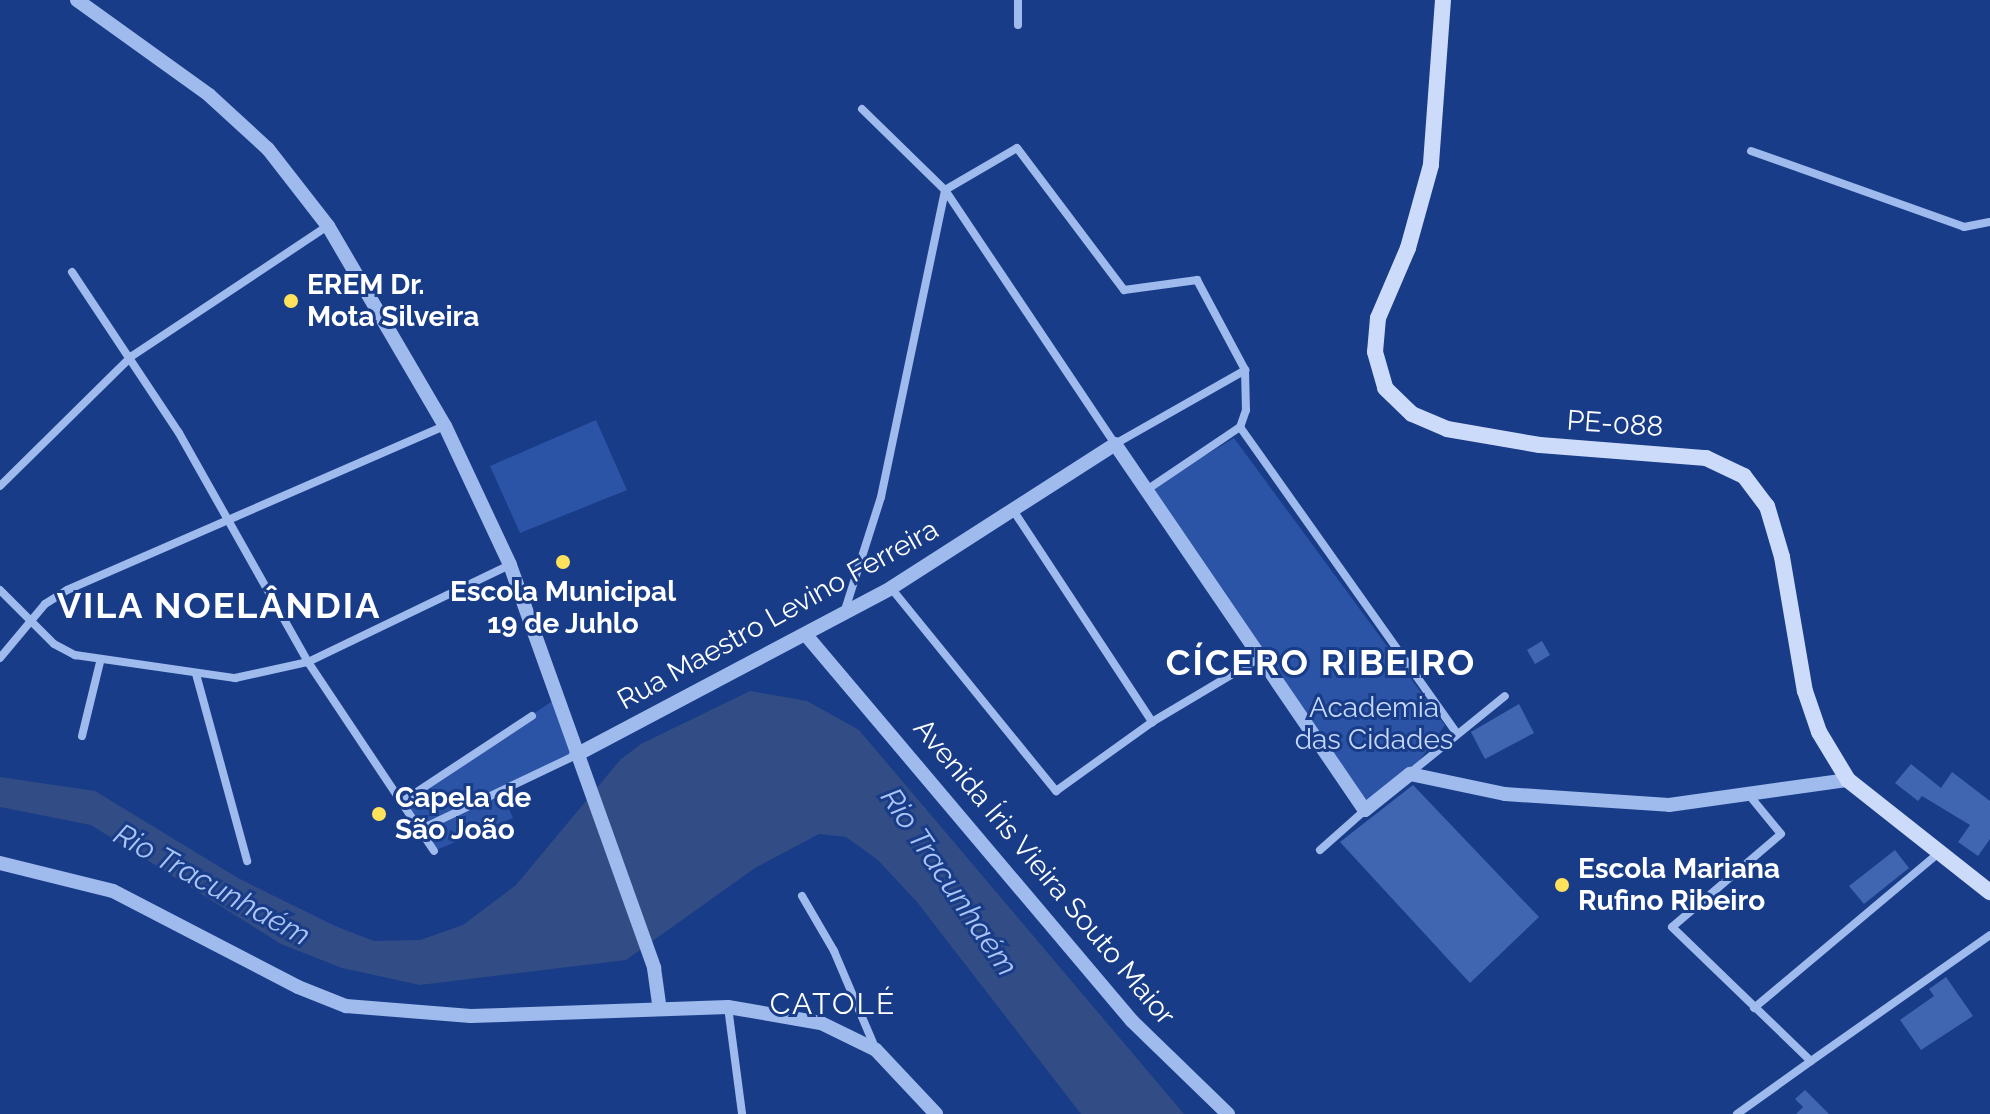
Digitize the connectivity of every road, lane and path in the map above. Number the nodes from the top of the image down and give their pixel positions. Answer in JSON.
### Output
{"nodes":[{"id":1,"x":77,"y":0,"type":"edge"},
{"id":2,"x":1018,"y":0,"type":"edge"},
{"id":3,"x":1443,"y":0,"type":"edge"},
{"id":4,"x":1018,"y":25,"type":"dead end"},
{"id":5,"x":862,"y":109,"type":"dead end"},
{"id":6,"x":1751,"y":151,"type":"dead end"},
{"id":7,"x":945,"y":190,"type":"junction"},
{"id":8,"x":1990,"y":222,"type":"edge"},
{"id":9,"x":328,"y":226,"type":"junction"},
{"id":10,"x":72,"y":272,"type":"dead end"},
{"id":11,"x":132,"y":356,"type":"junction"},
{"id":12,"x":1245,"y":370,"type":"junction"},
{"id":13,"x":445,"y":426,"type":"junction"},
{"id":14,"x":1240,"y":427,"type":"junction"},
{"id":15,"x":1115,"y":444,"type":"junction"},
{"id":16,"x":0,"y":486,"type":"edge"},
{"id":17,"x":1144,"y":492,"type":"junction"},
{"id":18,"x":1013,"y":510,"type":"junction"},
{"id":19,"x":231,"y":521,"type":"junction"},
{"id":20,"x":510,"y":565,"type":"junction"},
{"id":21,"x":891,"y":588,"type":"junction"},
{"id":22,"x":0,"y":590,"type":"edge"},
{"id":23,"x":843,"y":614,"type":"junction"},
{"id":24,"x":30,"y":621,"type":"junction"},
{"id":25,"x":806,"y":635,"type":"junction"},
{"id":26,"x":1261,"y":657,"type":"junction"},
{"id":27,"x":0,"y":658,"type":"edge"},
{"id":28,"x":100,"y":662,"type":"junction"},
{"id":29,"x":308,"y":662,"type":"junction"},
{"id":30,"x":196,"y":674,"type":"junction"},
{"id":31,"x":1505,"y":696,"type":"dead end"},
{"id":32,"x":532,"y":716,"type":"dead end"},
{"id":33,"x":1152,"y":722,"type":"junction"},
{"id":34,"x":1455,"y":731,"type":"junction"},
{"id":35,"x":82,"y":736,"type":"dead end"},
{"id":36,"x":576,"y":755,"type":"junction"},
{"id":37,"x":1410,"y":774,"type":"junction"},
{"id":38,"x":1848,"y":780,"type":"junction"},
{"id":39,"x":1749,"y":795,"type":"junction"},
{"id":40,"x":400,"y":803,"type":"junction"},
{"id":41,"x":1365,"y":810,"type":"junction"},
{"id":42,"x":419,"y":830,"type":"junction"},
{"id":43,"x":1320,"y":850,"type":"dead end"},
{"id":44,"x":434,"y":851,"type":"dead end"},
{"id":45,"x":1940,"y":852,"type":"junction"},
{"id":46,"x":247,"y":861,"type":"dead end"},
{"id":47,"x":0,"y":863,"type":"edge"},
{"id":48,"x":1990,"y":892,"type":"edge"},
{"id":49,"x":802,"y":896,"type":"dead end"},
{"id":50,"x":1990,"y":935,"type":"edge"},
{"id":51,"x":659,"y":1005,"type":"junction"},
{"id":52,"x":728,"y":1007,"type":"junction"},
{"id":53,"x":1754,"y":1008,"type":"junction"},
{"id":54,"x":876,"y":1050,"type":"junction"},
{"id":55,"x":1811,"y":1061,"type":"junction"},
{"id":56,"x":742,"y":1114,"type":"edge"},
{"id":57,"x":936,"y":1114,"type":"edge"},
{"id":58,"x":1228,"y":1114,"type":"edge"},
{"id":59,"x":1737,"y":1114,"type":"edge"}],
"edges":[{"from":1,"to":9,"type":"street"},
{"from":2,"to":4,"type":"street"},
{"from":3,"to":38,"type":"main road","name":"PE-088"},
{"from":5,"to":7,"type":"street"},
{"from":6,"to":8,"type":"street"},
{"from":7,"to":12,"type":"street"},
{"from":7,"to":15,"type":"street"},
{"from":7,"to":23,"type":"street"},
{"from":9,"to":11,"type":"street"},
{"from":9,"to":13,"type":"street"},
{"from":10,"to":11,"type":"street"},
{"from":11,"to":16,"type":"street"},
{"from":11,"to":19,"type":"street"},
{"from":12,"to":14,"type":"street"},
{"from":12,"to":15,"type":"street"},
{"from":13,"to":19,"type":"street"},
{"from":13,"to":20,"type":"street"},
{"from":14,"to":17,"type":"street"},
{"from":14,"to":34,"type":"street"},
{"from":15,"to":17,"type":"street"},
{"from":15,"to":18,"type":"street","name":"Rua Maestro Levino Ferreira"},
{"from":17,"to":26,"type":"street"},
{"from":18,"to":21,"type":"street","name":"Rua Maestro Levino Ferreira"},
{"from":18,"to":33,"type":"street"},
{"from":19,"to":24,"type":"street"},
{"from":19,"to":29,"type":"street"},
{"from":20,"to":29,"type":"street"},
{"from":20,"to":36,"type":"street"},
{"from":21,"to":23,"type":"street","name":"Rua Maestro Levino Ferreira"},
{"from":21,"to":33,"type":"street"},
{"from":22,"to":24,"type":"street"},
{"from":23,"to":25,"type":"street","name":"Rua Maestro Levino Ferreira"},
{"from":24,"to":27,"type":"street"},
{"from":24,"to":28,"type":"street"},
{"from":25,"to":36,"type":"street","name":"Rua Maestro Levino Ferreira"},
{"from":25,"to":58,"type":"street","name":"Avenida Íris Vieira Souto Maior"},
{"from":26,"to":33,"type":"street"},
{"from":26,"to":41,"type":"street"},
{"from":28,"to":30,"type":"street"},
{"from":28,"to":35,"type":"street"},
{"from":29,"to":30,"type":"street"},
{"from":29,"to":40,"type":"street"},
{"from":30,"to":46,"type":"street"},
{"from":31,"to":34,"type":"street"},
{"from":32,"to":40,"type":"street"},
{"from":34,"to":37,"type":"street"},
{"from":36,"to":42,"type":"street"},
{"from":36,"to":51,"type":"street"},
{"from":37,"to":39,"type":"street"},
{"from":37,"to":41,"type":"street"},
{"from":38,"to":39,"type":"street"},
{"from":38,"to":45,"type":"main road","name":"PE-088"},
{"from":39,"to":53,"type":"street"},
{"from":40,"to":42,"type":"street"},
{"from":41,"to":43,"type":"street"},
{"from":42,"to":44,"type":"street"},
{"from":45,"to":48,"type":"main road","name":"PE-088"},
{"from":45,"to":53,"type":"street"},
{"from":47,"to":51,"type":"street"},
{"from":49,"to":54,"type":"street"},
{"from":50,"to":55,"type":"street"},
{"from":51,"to":52,"type":"street"},
{"from":52,"to":54,"type":"street"},
{"from":52,"to":56,"type":"street"},
{"from":53,"to":55,"type":"street"},
{"from":54,"to":57,"type":"street"},
{"from":55,"to":59,"type":"street"}]}
